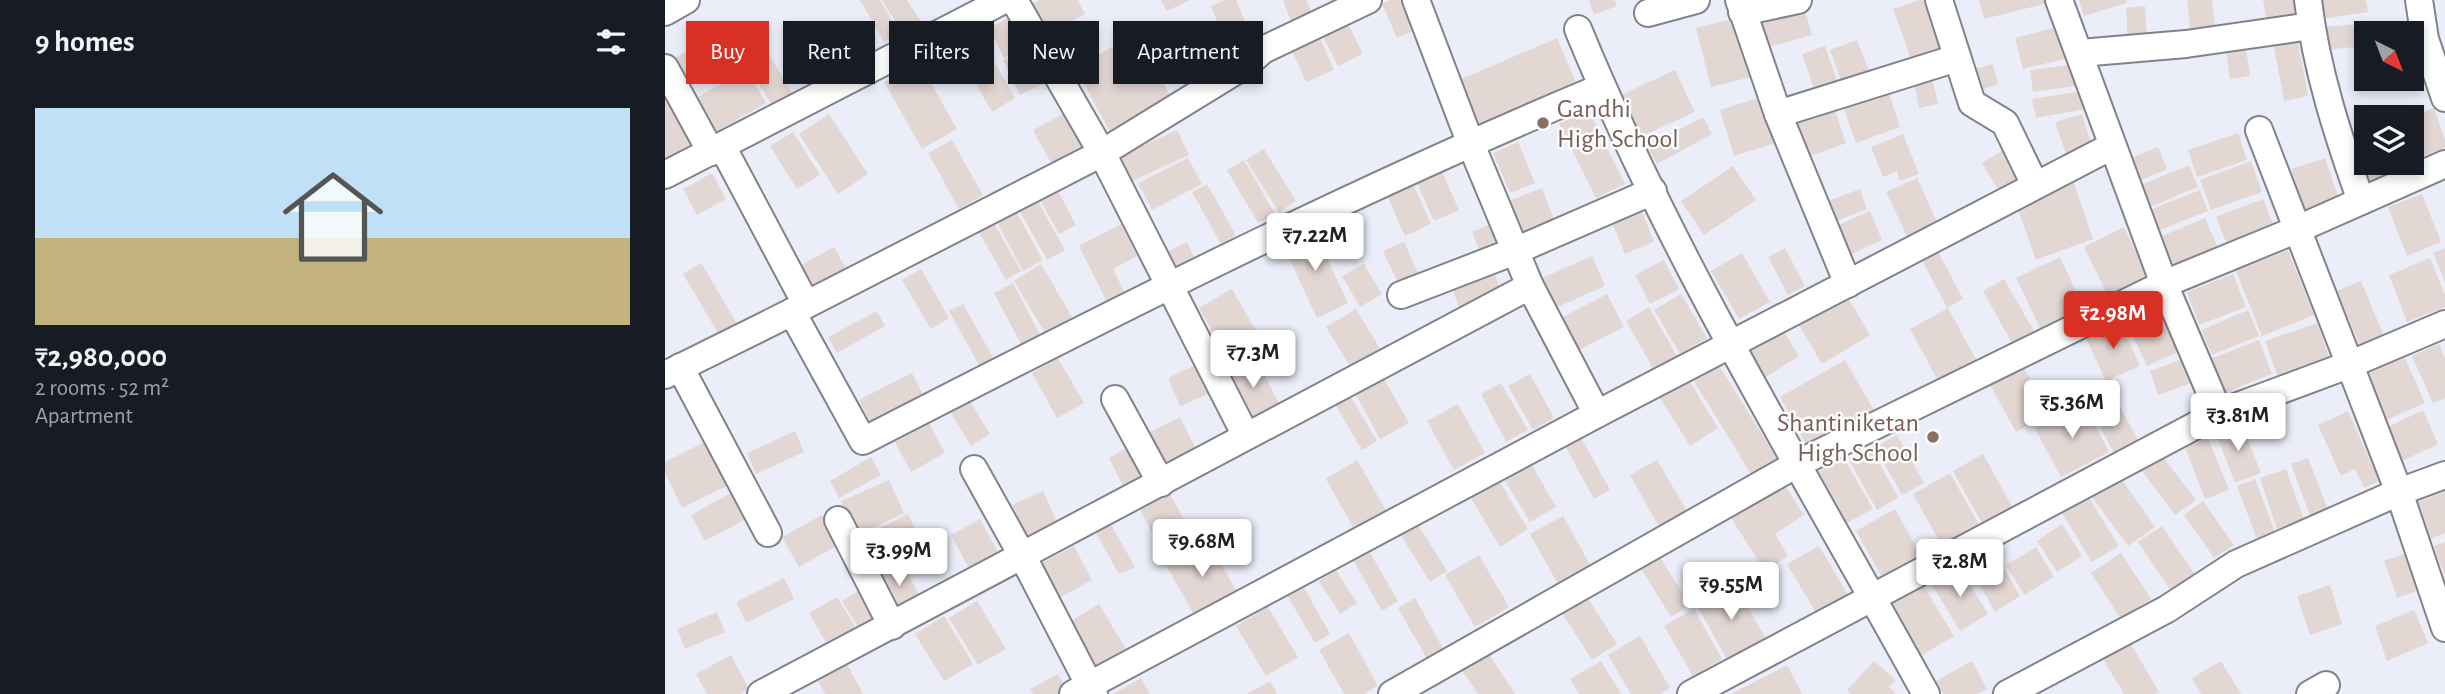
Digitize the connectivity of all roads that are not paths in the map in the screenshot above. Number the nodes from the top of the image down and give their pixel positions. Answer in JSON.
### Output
{"nodes":[{"id":1,"x":686,"y":0,"type":"edge"},
{"id":2,"x":1004,"y":0,"type":"edge"},
{"id":3,"x":1014,"y":0,"type":"edge"},
{"id":4,"x":1368,"y":0,"type":"edge"},
{"id":5,"x":1416,"y":0,"type":"edge"},
{"id":6,"x":1696,"y":0,"type":"edge"},
{"id":7,"x":1798,"y":0,"type":"edge"},
{"id":8,"x":1939,"y":0,"type":"edge"},
{"id":9,"x":2059,"y":0,"type":"edge"},
{"id":10,"x":2308,"y":0,"type":"edge"},
{"id":11,"x":2419,"y":0,"type":"edge"},
{"id":12,"x":1741,"y":6,"type":"edge"},
{"id":13,"x":665,"y":12,"type":"edge"},
{"id":14,"x":1648,"y":13,"type":"dead end"},
{"id":15,"x":2311,"y":26,"type":"junction"},
{"id":16,"x":1578,"y":29,"type":"dead end"},
{"id":17,"x":2080,"y":53,"type":"junction"},
{"id":18,"x":1957,"y":58,"type":"junction"},
{"id":19,"x":665,"y":68,"type":"edge"},
{"id":20,"x":1602,"y":87,"type":"junction"},
{"id":21,"x":2445,"y":98,"type":"edge"},
{"id":22,"x":1778,"y":114,"type":"junction"},
{"id":23,"x":2259,"y":130,"type":"dead end"},
{"id":24,"x":1470,"y":142,"type":"junction"},
{"id":25,"x":2112,"y":146,"type":"junction"},
{"id":26,"x":716,"y":149,"type":"junction"},
{"id":27,"x":1102,"y":153,"type":"junction"},
{"id":28,"x":2445,"y":164,"type":"edge"},
{"id":29,"x":665,"y":175,"type":"edge"},
{"id":30,"x":2035,"y":186,"type":"junction"},
{"id":31,"x":1653,"y":191,"type":"junction"},
{"id":32,"x":2361,"y":201,"type":"junction"},
{"id":33,"x":2298,"y":229,"type":"junction"},
{"id":34,"x":1515,"y":251,"type":"junction"},
{"id":35,"x":1170,"y":284,"type":"junction"},
{"id":36,"x":1848,"y":284,"type":"junction"},
{"id":37,"x":2164,"y":284,"type":"junction"},
{"id":38,"x":1530,"y":286,"type":"junction"},
{"id":39,"x":1401,"y":295,"type":"dead end"},
{"id":40,"x":799,"y":308,"type":"junction"},
{"id":41,"x":2445,"y":324,"type":"edge"},
{"id":42,"x":1733,"y":345,"type":"junction"},
{"id":43,"x":2351,"y":364,"type":"junction"},
{"id":44,"x":673,"y":371,"type":"edge"},
{"id":45,"x":1115,"y":400,"type":"dead end"},
{"id":46,"x":2219,"y":413,"type":"junction"},
{"id":47,"x":1597,"y":414,"type":"junction"},
{"id":48,"x":1246,"y":436,"type":"junction"},
{"id":49,"x":1797,"y":464,"type":"junction"},
{"id":50,"x":974,"y":469,"type":"dead end"},
{"id":51,"x":2445,"y":475,"type":"edge"},
{"id":52,"x":1161,"y":483,"type":"junction"},
{"id":53,"x":2399,"y":492,"type":"junction"},
{"id":54,"x":838,"y":520,"type":"dead end"},
{"id":55,"x":768,"y":533,"type":"dead end"},
{"id":56,"x":1023,"y":556,"type":"junction"},
{"id":57,"x":2439,"y":589,"type":"edge"},
{"id":58,"x":1872,"y":596,"type":"junction"},
{"id":59,"x":892,"y":626,"type":"junction"},
{"id":60,"x":2445,"y":628,"type":"edge"},
{"id":61,"x":1085,"y":691,"type":"edge"},
{"id":62,"x":761,"y":694,"type":"edge"},
{"id":63,"x":1392,"y":694,"type":"edge"},
{"id":64,"x":1691,"y":694,"type":"edge"},
{"id":65,"x":1926,"y":694,"type":"edge"},
{"id":66,"x":2007,"y":694,"type":"edge"}],
"edges":[{"from":1,"to":13,"type":"street"},
{"from":2,"to":26,"type":"street"},
{"from":3,"to":27,"type":"street"},
{"from":4,"to":27,"type":"street"},
{"from":5,"to":24,"type":"street"},
{"from":6,"to":14,"type":"street"},
{"from":7,"to":12,"type":"street"},
{"from":8,"to":18,"type":"street"},
{"from":9,"to":17,"type":"street"},
{"from":10,"to":15,"type":"street"},
{"from":11,"to":21,"type":"street"},
{"from":12,"to":22,"type":"street"},
{"from":15,"to":17,"type":"street"},
{"from":15,"to":32,"type":"street"},
{"from":16,"to":20,"type":"street"},
{"from":17,"to":25,"type":"street"},
{"from":18,"to":22,"type":"street"},
{"from":18,"to":30,"type":"street"},
{"from":19,"to":26,"type":"street"},
{"from":20,"to":24,"type":"street"},
{"from":20,"to":31,"type":"street"},
{"from":22,"to":36,"type":"street"},
{"from":23,"to":33,"type":"street"},
{"from":24,"to":34,"type":"street"},
{"from":24,"to":35,"type":"street"},
{"from":25,"to":30,"type":"street"},
{"from":25,"to":37,"type":"street"},
{"from":26,"to":29,"type":"street"},
{"from":26,"to":40,"type":"street"},
{"from":27,"to":35,"type":"street"},
{"from":27,"to":40,"type":"street"},
{"from":28,"to":32,"type":"street"},
{"from":30,"to":36,"type":"street"},
{"from":31,"to":34,"type":"street"},
{"from":31,"to":42,"type":"street"},
{"from":32,"to":33,"type":"street"},
{"from":33,"to":37,"type":"street"},
{"from":33,"to":43,"type":"street"},
{"from":34,"to":38,"type":"street"},
{"from":34,"to":39,"type":"street"},
{"from":35,"to":40,"type":"street"},
{"from":35,"to":48,"type":"street"},
{"from":36,"to":42,"type":"street"},
{"from":37,"to":46,"type":"street"},
{"from":37,"to":49,"type":"street"},
{"from":38,"to":47,"type":"street"},
{"from":38,"to":48,"type":"street"},
{"from":40,"to":44,"type":"street"},
{"from":41,"to":43,"type":"street"},
{"from":42,"to":47,"type":"street"},
{"from":42,"to":49,"type":"street"},
{"from":43,"to":46,"type":"street"},
{"from":43,"to":53,"type":"street"},
{"from":44,"to":55,"type":"street"},
{"from":45,"to":52,"type":"street"},
{"from":46,"to":58,"type":"street"},
{"from":47,"to":61,"type":"street"},
{"from":48,"to":52,"type":"street"},
{"from":49,"to":58,"type":"street"},
{"from":49,"to":63,"type":"street"},
{"from":50,"to":56,"type":"street"},
{"from":51,"to":53,"type":"street"},
{"from":52,"to":56,"type":"street"},
{"from":53,"to":57,"type":"street"},
{"from":53,"to":66,"type":"street"},
{"from":54,"to":59,"type":"street"},
{"from":56,"to":59,"type":"street"},
{"from":56,"to":61,"type":"street"},
{"from":57,"to":60,"type":"street"},
{"from":58,"to":64,"type":"street"},
{"from":58,"to":65,"type":"street"},
{"from":59,"to":62,"type":"street"}]}
